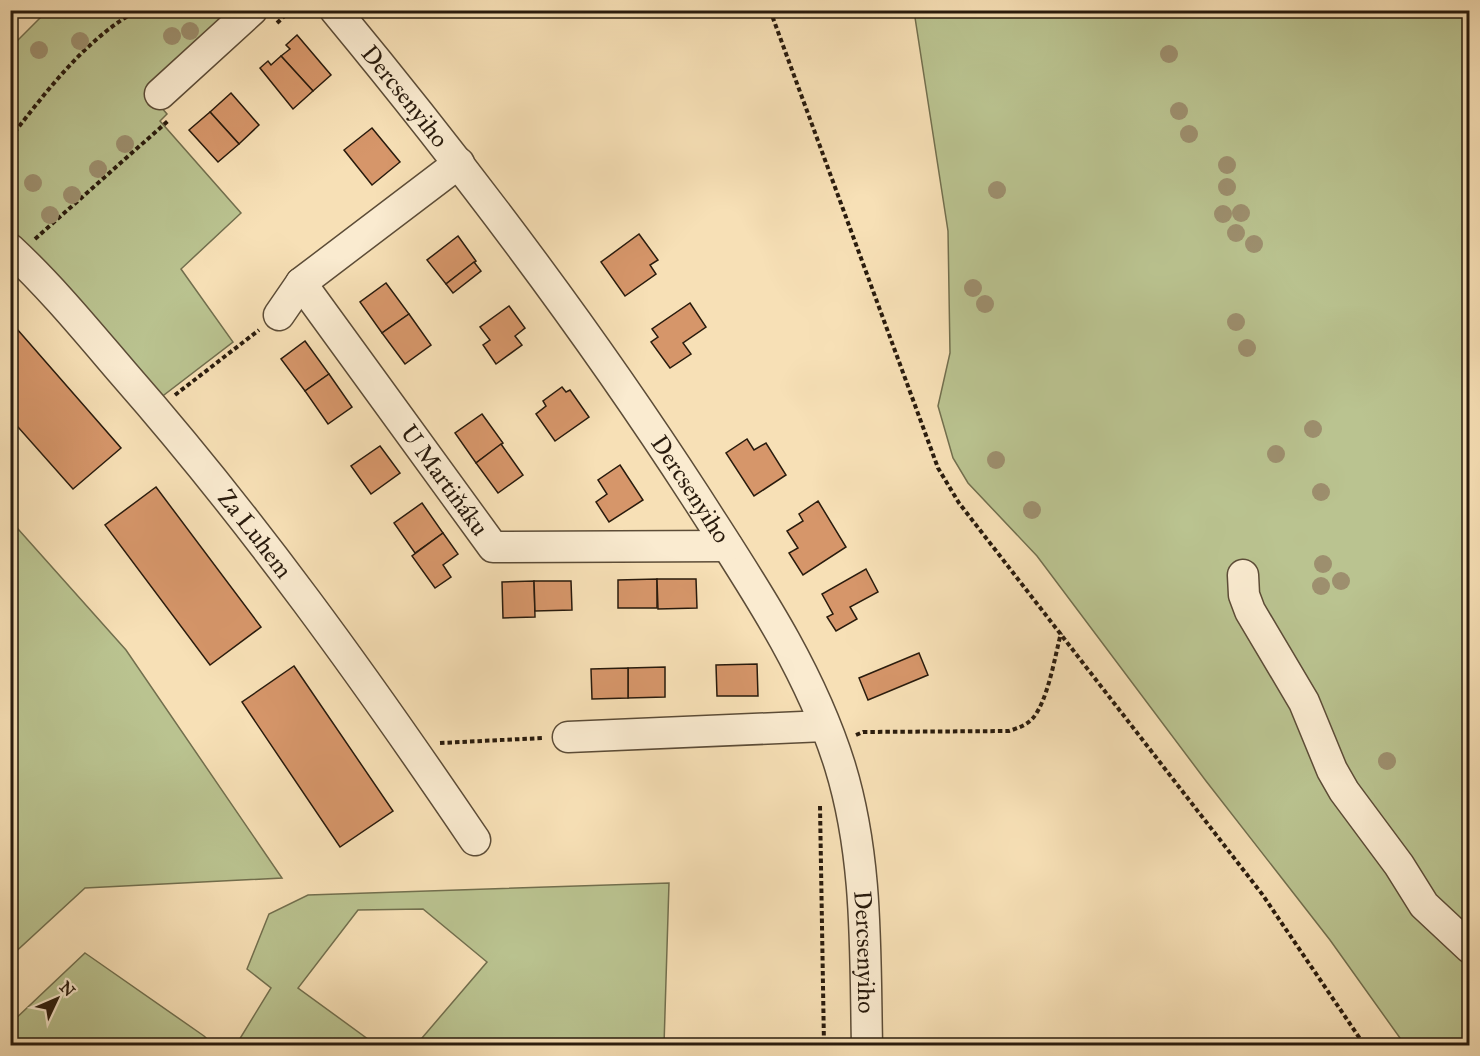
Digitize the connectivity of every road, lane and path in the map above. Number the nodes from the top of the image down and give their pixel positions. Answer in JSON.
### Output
{"nodes":[{"id":1,"x":138,"y":10,"type":"edge"},
{"id":2,"x":291,"y":10,"type":"edge"},
{"id":3,"x":335,"y":10,"type":"edge"},
{"id":4,"x":770,"y":10,"type":"edge"},
{"id":5,"x":263,"y":18,"type":"edge"},
{"id":6,"x":168,"y":104,"type":"joint"},
{"id":7,"x":10,"y":138,"type":"edge"},
{"id":8,"x":459,"y":163,"type":"junction"},
{"id":9,"x":14,"y":252,"type":"edge"},
{"id":10,"x":301,"y":283,"type":"junction"},
{"id":11,"x":279,"y":315,"type":"joint"},
{"id":12,"x":155,"y":410,"type":"junction"},
{"id":13,"x":727,"y":546,"type":"junction"},
{"id":14,"x":1243,"y":575,"type":"dead end"},
{"id":15,"x":1061,"y":632,"type":"junction"},
{"id":16,"x":838,"y":731,"type":"junction"},
{"id":17,"x":568,"y":737,"type":"joint"},
{"id":18,"x":410,"y":744,"type":"junction"},
{"id":19,"x":820,"y":799,"type":"dead end"},
{"id":20,"x":475,"y":840,"type":"dead end"},
{"id":21,"x":1470,"y":948,"type":"edge"},
{"id":22,"x":824,"y":1046,"type":"edge"},
{"id":23,"x":867,"y":1046,"type":"edge"},
{"id":24,"x":1365,"y":1046,"type":"edge"}],
"edges":[{"from":1,"to":7,"type":"path"},
{"from":2,"to":5,"type":"path"},
{"from":3,"to":8,"type":"street","name":"Dercsenyiho"},
{"from":4,"to":15,"type":"path"},
{"from":5,"to":6,"type":"street"},
{"from":6,"to":9,"type":"path"},
{"from":8,"to":10,"type":"street"},
{"from":8,"to":13,"type":"street","name":"Dercsenyiho"},
{"from":9,"to":12,"type":"street","name":"Za Luhem"},
{"from":10,"to":11,"type":"street"},
{"from":10,"to":13,"type":"street","name":"U Martiňáku"},
{"from":11,"to":12,"type":"path"},
{"from":12,"to":18,"type":"street","name":"Za Luhem"},
{"from":13,"to":16,"type":"street","name":"Dercsenyiho"},
{"from":14,"to":21,"type":"street"},
{"from":15,"to":16,"type":"path"},
{"from":15,"to":24,"type":"path"},
{"from":16,"to":17,"type":"street"},
{"from":16,"to":23,"type":"street","name":"Dercsenyiho"},
{"from":17,"to":18,"type":"path"},
{"from":18,"to":20,"type":"street","name":"Za Luhem"},
{"from":19,"to":22,"type":"path"}]}
